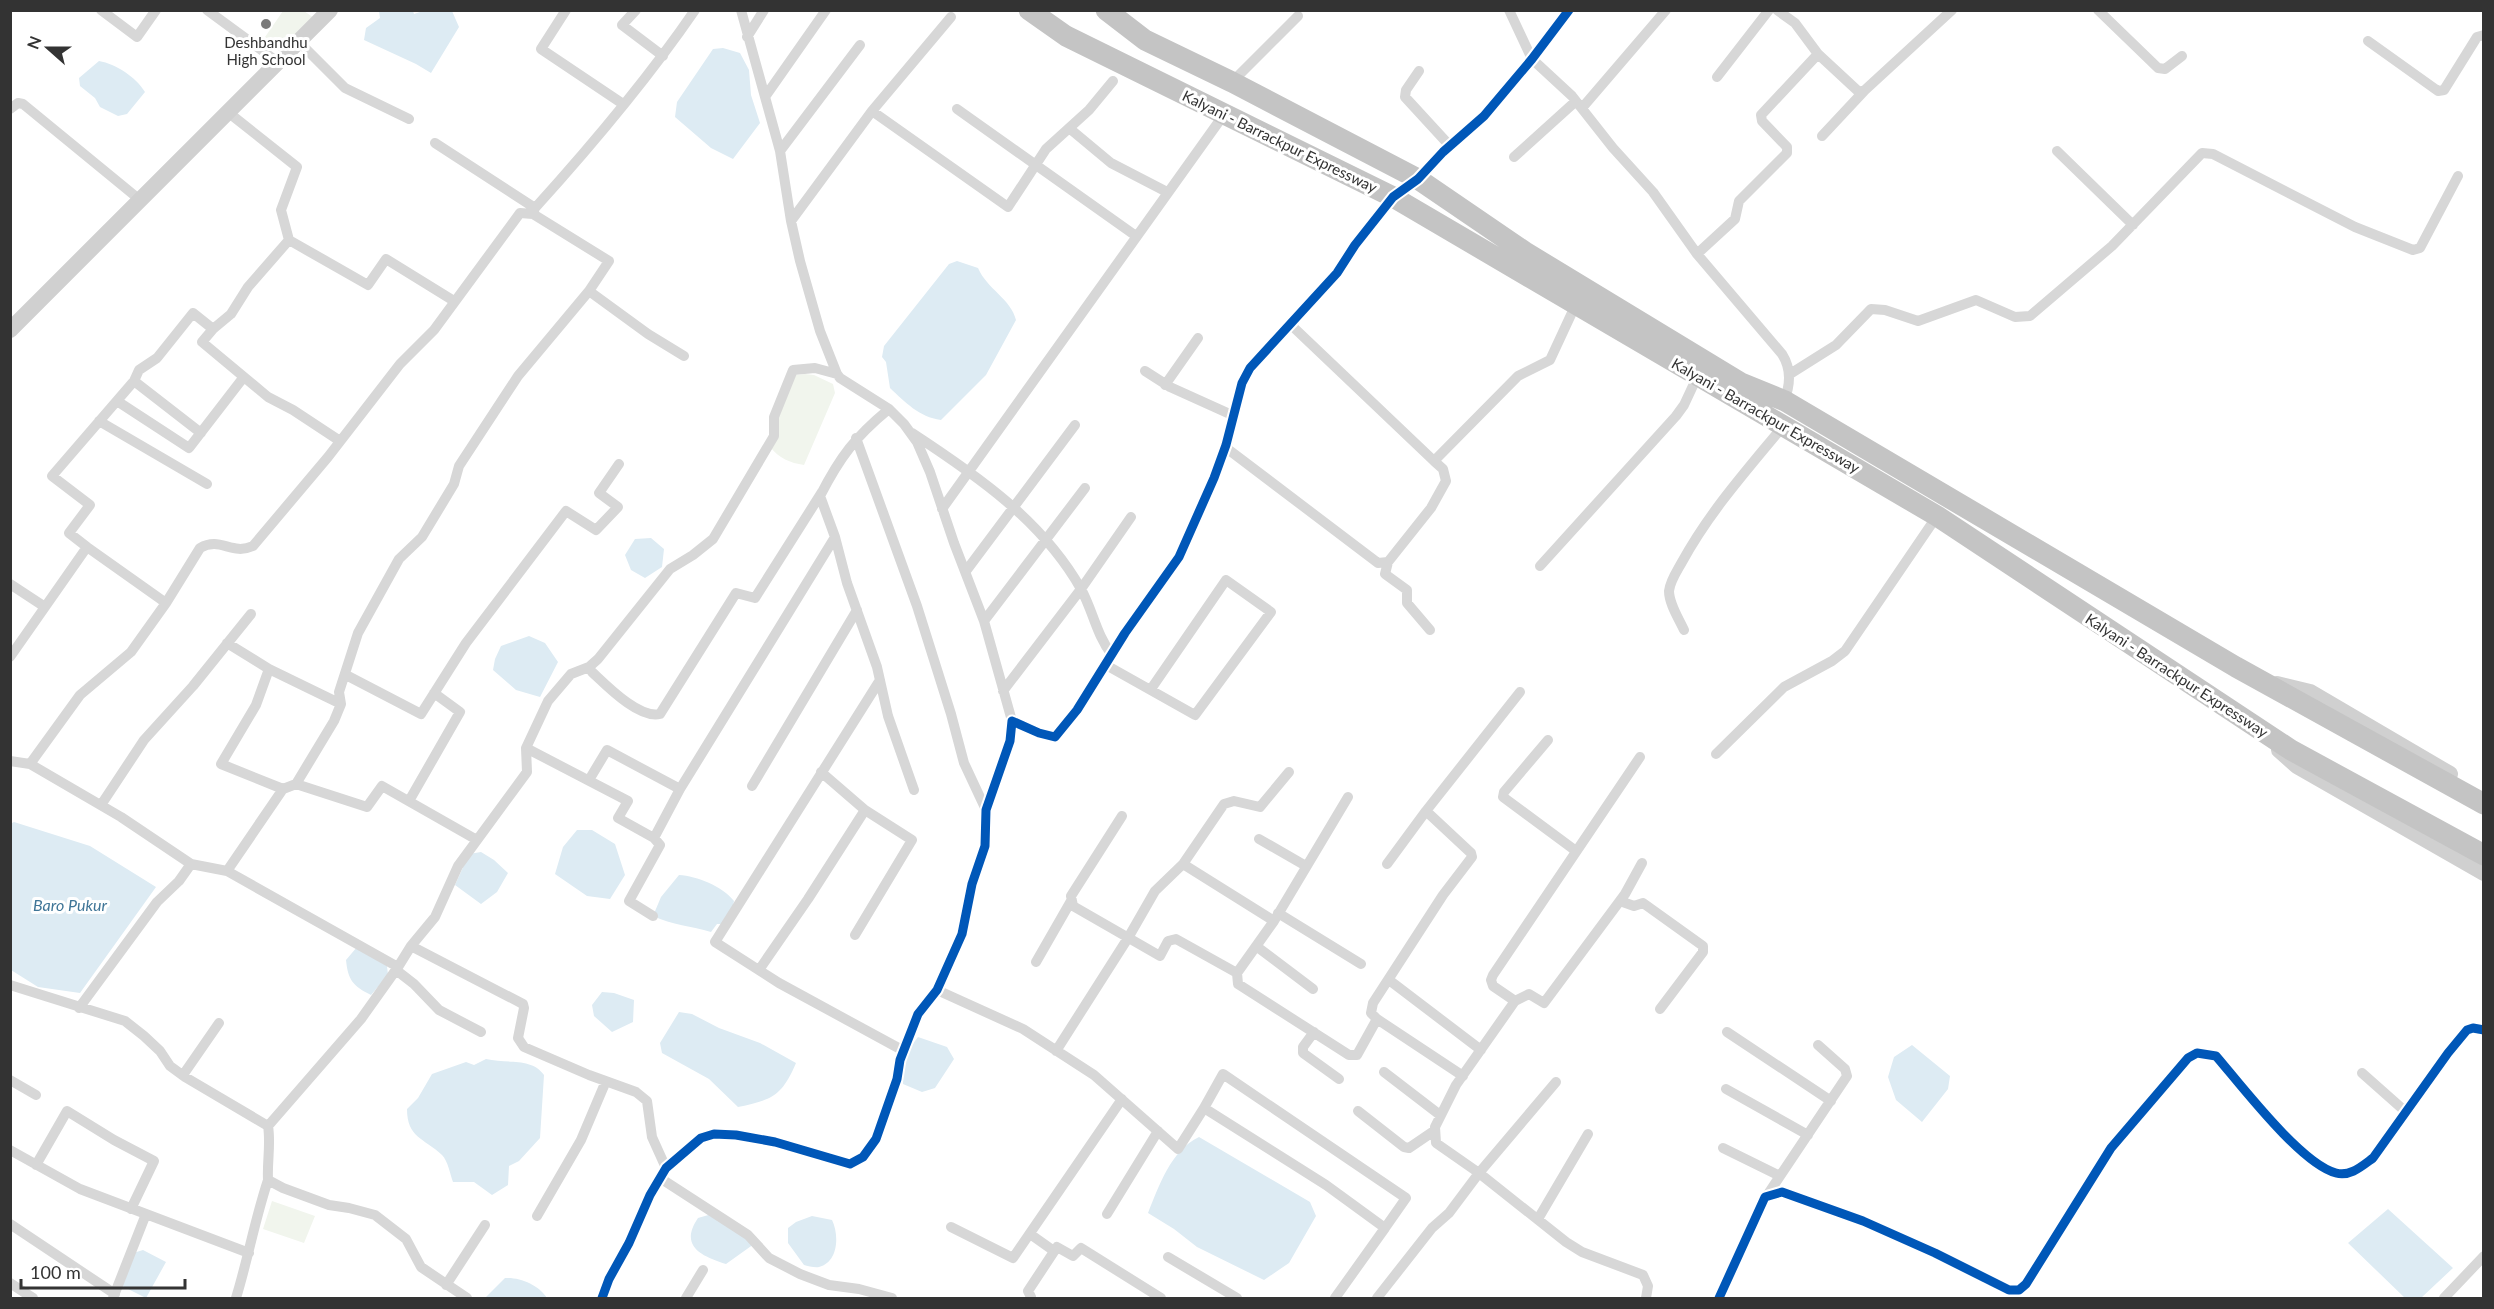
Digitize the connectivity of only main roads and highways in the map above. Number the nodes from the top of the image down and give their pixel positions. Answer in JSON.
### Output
{"nodes":[{"id":1,"x":1029,"y":10,"type":"edge"},
{"id":2,"x":1109,"y":12,"type":"edge"},
{"id":3,"x":2484,"y":804,"type":"edge"},
{"id":4,"x":2484,"y":855,"type":"edge"}],
"edges":[{"from":1,"to":4,"type":"highway","name":"Kalyani - Barrackpur Expressway"},
{"from":2,"to":3,"type":"highway"}]}
